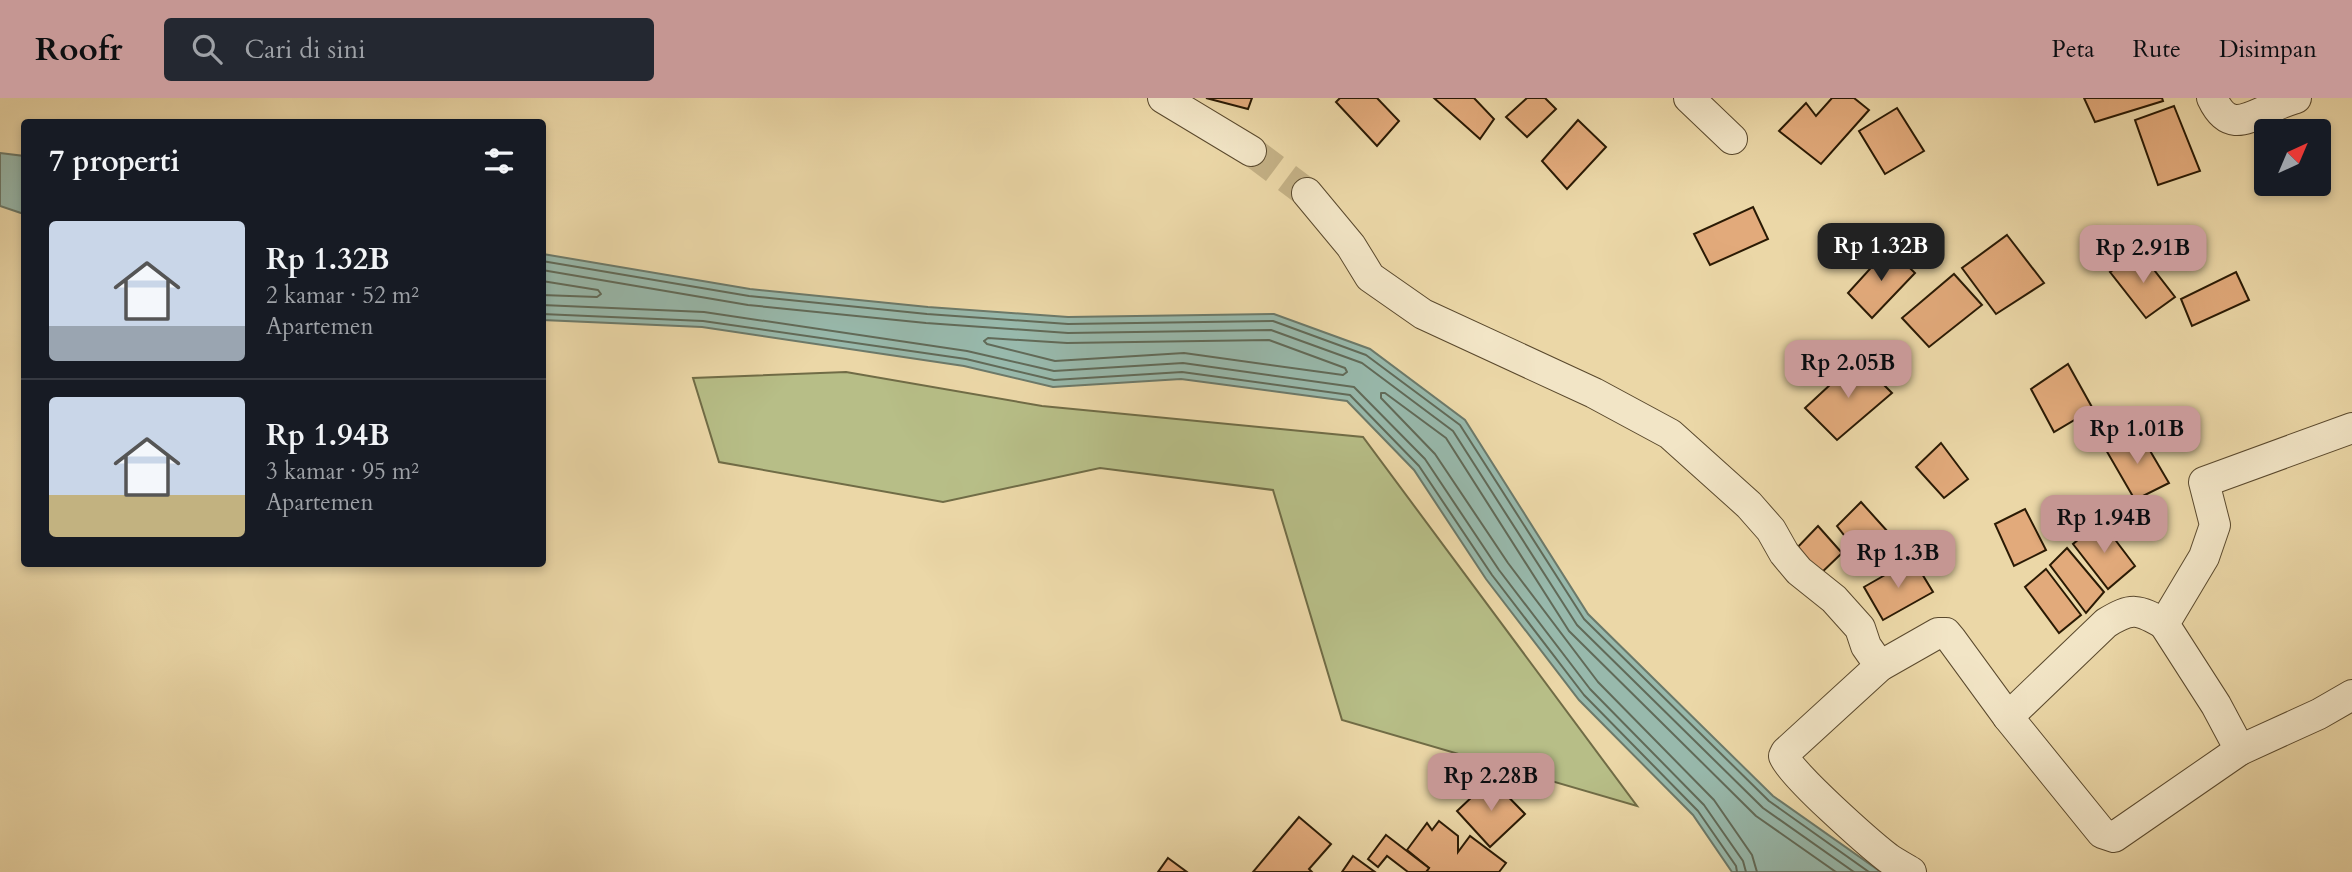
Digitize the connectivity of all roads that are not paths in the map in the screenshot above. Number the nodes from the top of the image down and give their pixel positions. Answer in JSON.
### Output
{"nodes":[{"id":1,"x":1163,"y":98,"type":"edge"},
{"id":2,"x":1689,"y":98,"type":"edge"},
{"id":3,"x":2212,"y":98,"type":"edge"},
{"id":4,"x":2296,"y":98,"type":"edge"},
{"id":5,"x":1732,"y":139,"type":"dead end"},
{"id":6,"x":1251,"y":151,"type":"tunnel mouth"},
{"id":7,"x":1307,"y":193,"type":"tunnel mouth"},
{"id":8,"x":2352,"y":428,"type":"edge"},
{"id":9,"x":2164,"y":624,"type":"junction"},
{"id":10,"x":1880,"y":666,"type":"junction"},
{"id":11,"x":2352,"y":695,"type":"edge"},
{"id":12,"x":2008,"y":716,"type":"junction"},
{"id":13,"x":2240,"y":750,"type":"junction"},
{"id":14,"x":1911,"y":872,"type":"edge"}],
"edges":[{"from":1,"to":6,"type":"street"},
{"from":2,"to":5,"type":"street"},
{"from":3,"to":4,"type":"street"},
{"from":7,"to":10,"type":"street"},
{"from":8,"to":9,"type":"street"},
{"from":9,"to":12,"type":"street"},
{"from":9,"to":13,"type":"street"},
{"from":10,"to":12,"type":"street"},
{"from":10,"to":14,"type":"street"},
{"from":11,"to":13,"type":"street"},
{"from":12,"to":13,"type":"street"}]}
